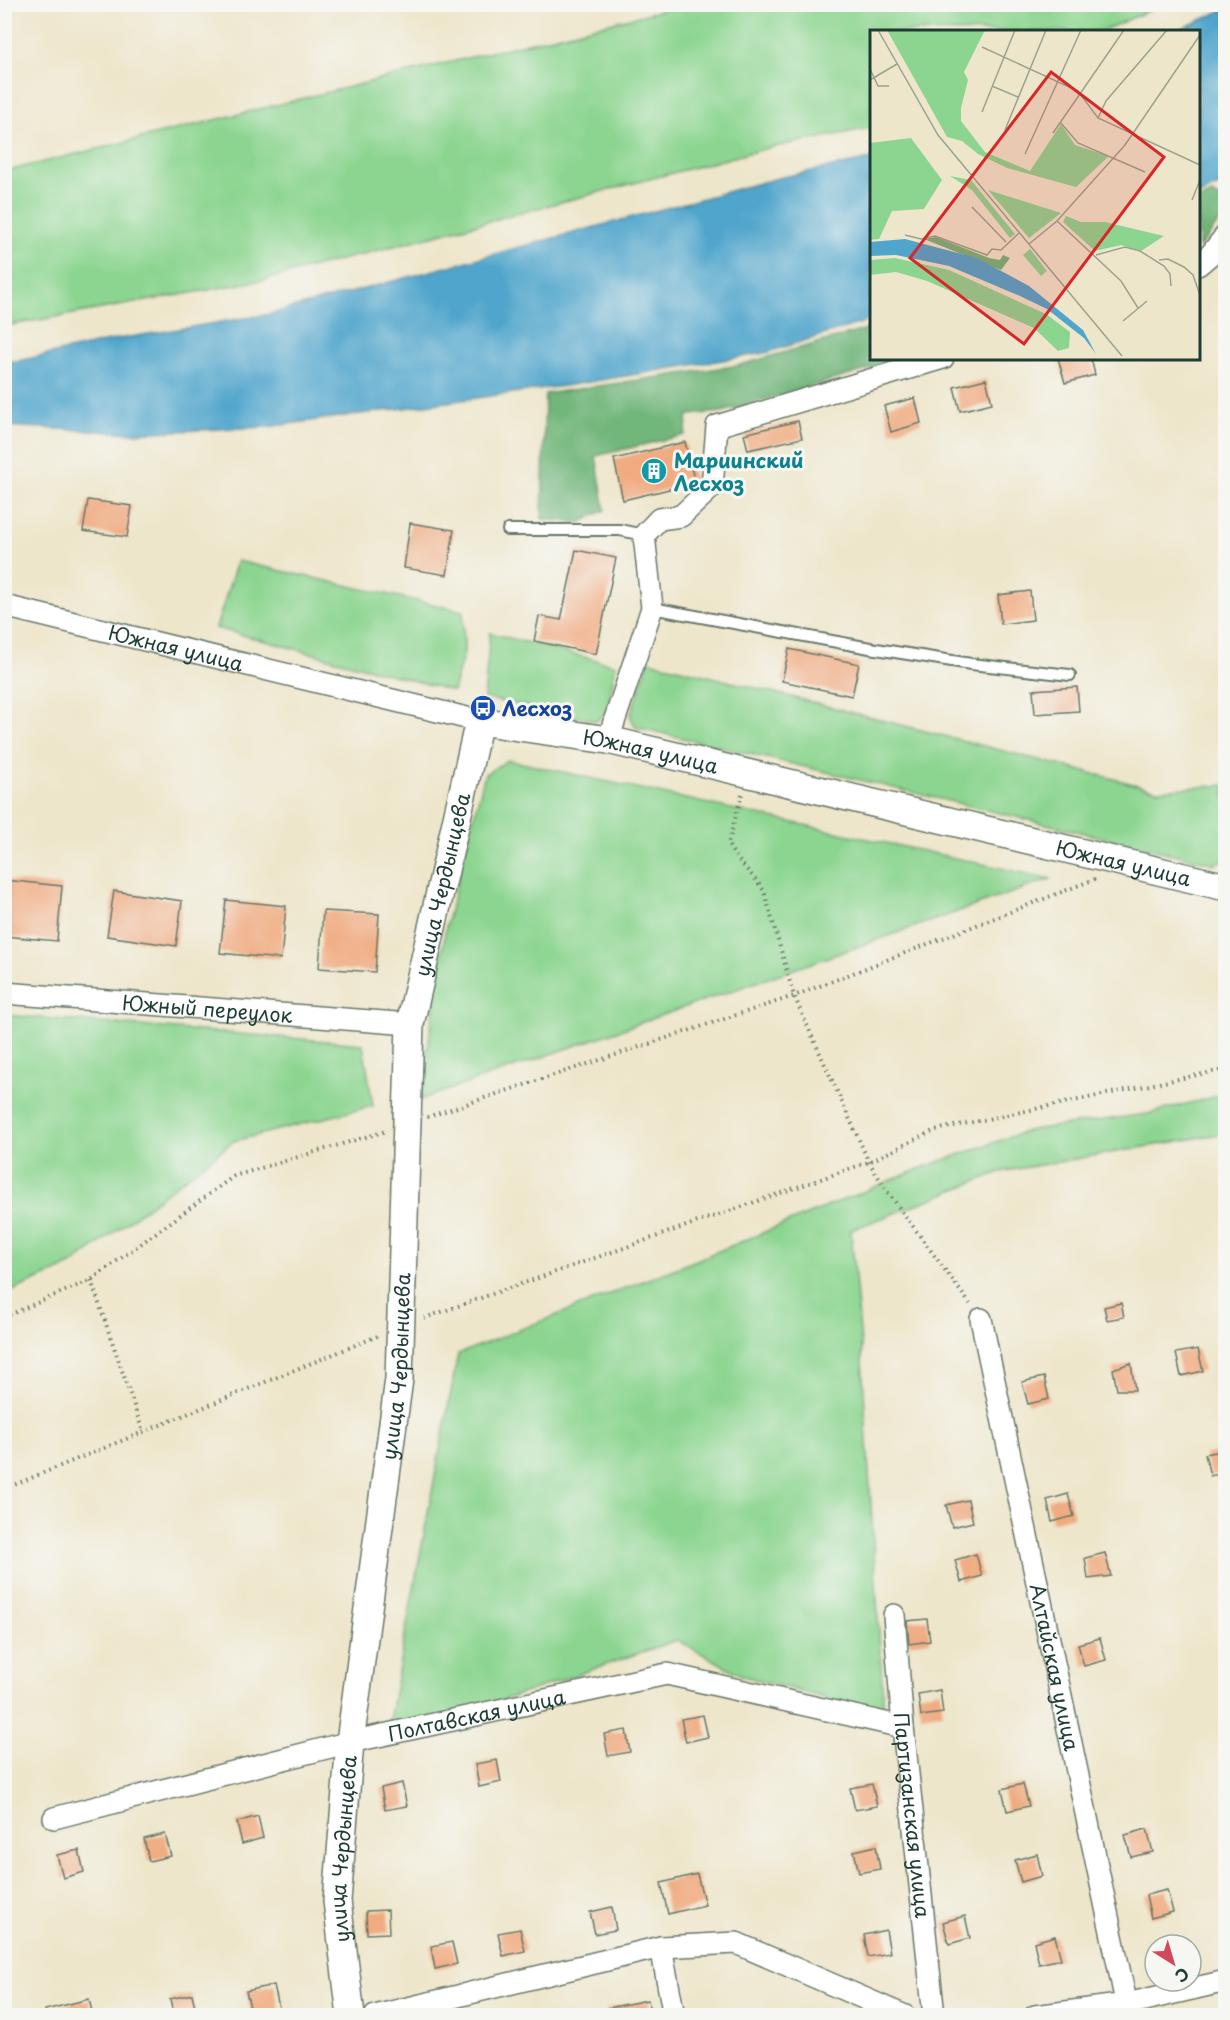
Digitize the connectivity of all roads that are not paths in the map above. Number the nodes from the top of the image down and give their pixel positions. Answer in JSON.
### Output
{"nodes":[{"id":1,"x":1226,"y":235,"type":"edge"},
{"id":2,"x":1200,"y":263,"type":"edge"},
{"id":3,"x":936,"y":360,"type":"edge"},
{"id":4,"x":508,"y":531,"type":"dead end"},
{"id":5,"x":644,"y":535,"type":"junction"},
{"id":6,"x":4,"y":606,"type":"edge"},
{"id":7,"x":652,"y":608,"type":"junction"},
{"id":8,"x":1070,"y":675,"type":"dead end"},
{"id":9,"x":479,"y":721,"type":"junction"},
{"id":10,"x":608,"y":740,"type":"junction"},
{"id":11,"x":1226,"y":887,"type":"edge"},
{"id":12,"x":4,"y":993,"type":"edge"},
{"id":13,"x":410,"y":1024,"type":"junction"},
{"id":14,"x":981,"y":1319,"type":"road end"},
{"id":15,"x":894,"y":1615,"type":"dead end"},
{"id":16,"x":903,"y":1726,"type":"junction"},
{"id":17,"x":350,"y":1742,"type":"junction"},
{"id":18,"x":54,"y":1818,"type":"dead end"},
{"id":19,"x":661,"y":1947,"type":"junction"},
{"id":20,"x":1226,"y":1981,"type":"edge"},
{"id":21,"x":1128,"y":2010,"type":"edge"},
{"id":22,"x":351,"y":2016,"type":"edge"},
{"id":23,"x":375,"y":2016,"type":"edge"},
{"id":24,"x":674,"y":2016,"type":"edge"},
{"id":25,"x":905,"y":2016,"type":"edge"},
{"id":26,"x":933,"y":2016,"type":"edge"},
{"id":27,"x":1035,"y":2016,"type":"edge"}],
"edges":[{"from":1,"to":2,"type":"street"},
{"from":3,"to":5,"type":"street"},
{"from":4,"to":5,"type":"lane"},
{"from":5,"to":7,"type":"street"},
{"from":6,"to":9,"type":"street","name":"Южная улица"},
{"from":7,"to":8,"type":"lane"},
{"from":7,"to":10,"type":"street"},
{"from":9,"to":10,"type":"street","name":"Южная улица"},
{"from":9,"to":13,"type":"street","name":"улица Чердынцева"},
{"from":10,"to":11,"type":"street","name":"Южная улица"},
{"from":12,"to":13,"type":"street","name":"Южный переулок"},
{"from":13,"to":17,"type":"street","name":"улица Чердынцева"},
{"from":14,"to":21,"type":"street","name":"Алтайская улица"},
{"from":15,"to":16,"type":"street","name":"Партизанская улица"},
{"from":16,"to":17,"type":"street","name":"Полтавская улица"},
{"from":16,"to":26,"type":"street","name":"Партизанская улица"},
{"from":17,"to":18,"type":"street","name":"Полтавская улица"},
{"from":17,"to":22,"type":"street","name":"улица Чердынцева"},
{"from":19,"to":23,"type":"street"},
{"from":19,"to":24,"type":"street"},
{"from":19,"to":25,"type":"street"},
{"from":20,"to":21,"type":"street"},
{"from":21,"to":27,"type":"street"}]}
